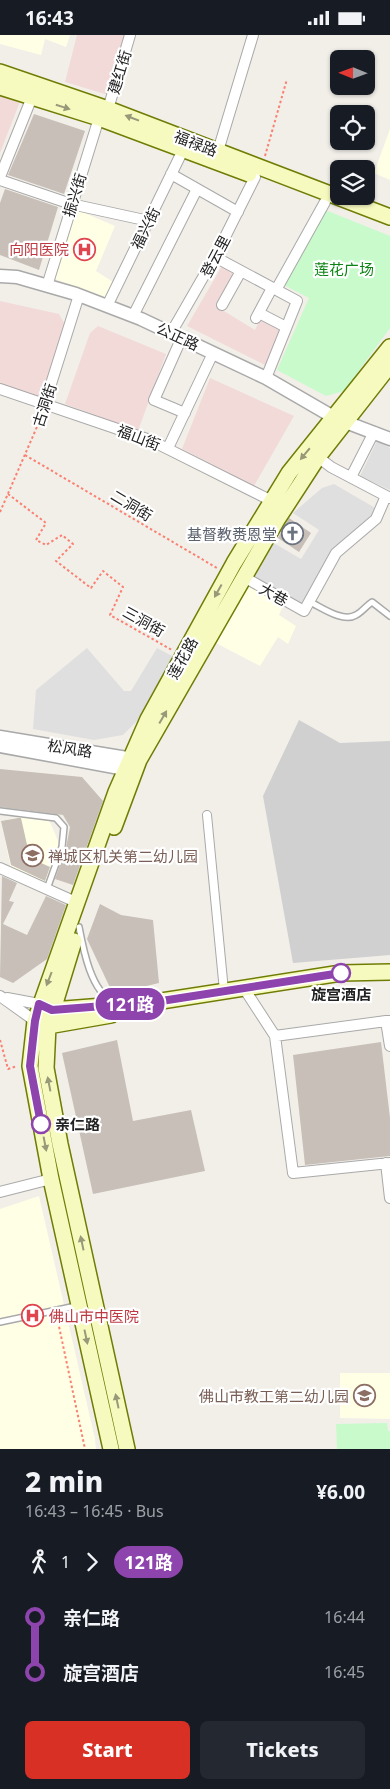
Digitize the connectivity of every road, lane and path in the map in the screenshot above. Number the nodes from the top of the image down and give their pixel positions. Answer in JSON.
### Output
{"nodes":[{"id":1,"x":130,"y":35,"type":"edge"},
{"id":2,"x":253,"y":35,"type":"edge"},
{"id":3,"x":0,"y":72,"type":"edge"},
{"id":4,"x":288,"y":79,"type":"dead end"},
{"id":5,"x":0,"y":87,"type":"edge"},
{"id":6,"x":32,"y":97,"type":"junction"},
{"id":7,"x":103,"y":113,"type":"junction"},
{"id":8,"x":183,"y":149,"type":"junction"},
{"id":9,"x":218,"y":151,"type":"junction"},
{"id":10,"x":265,"y":156,"type":"dead end"},
{"id":11,"x":171,"y":174,"type":"junction"},
{"id":12,"x":256,"y":177,"type":"junction"},
{"id":13,"x":0,"y":179,"type":"edge"},
{"id":14,"x":196,"y":189,"type":"junction"},
{"id":15,"x":325,"y":202,"type":"junction"},
{"id":16,"x":71,"y":204,"type":"junction"},
{"id":17,"x":238,"y":213,"type":"junction"},
{"id":18,"x":390,"y":217,"type":"edge"},
{"id":19,"x":149,"y":221,"type":"junction"},
{"id":20,"x":390,"y":228,"type":"edge"},
{"id":21,"x":215,"y":257,"type":"junction"},
{"id":22,"x":241,"y":271,"type":"junction"},
{"id":23,"x":0,"y":277,"type":"edge"},
{"id":24,"x":48,"y":285,"type":"junction"},
{"id":25,"x":274,"y":289,"type":"junction"},
{"id":26,"x":79,"y":295,"type":"junction"},
{"id":27,"x":222,"y":305,"type":"dead end"},
{"id":28,"x":107,"y":306,"type":"junction"},
{"id":29,"x":133,"y":316,"type":"junction"},
{"id":30,"x":286,"y":327,"type":"junction"},
{"id":31,"x":177,"y":335,"type":"junction"},
{"id":32,"x":390,"y":347,"type":"edge"},
{"id":33,"x":213,"y":353,"type":"junction"},
{"id":34,"x":390,"y":365,"type":"edge"},
{"id":35,"x":266,"y":378,"type":"junction"},
{"id":36,"x":0,"y":389,"type":"edge"},
{"id":37,"x":45,"y":403,"type":"junction"},
{"id":38,"x":185,"y":413,"type":"junction"},
{"id":39,"x":340,"y":420,"type":"junction"},
{"id":40,"x":374,"y":432,"type":"junction"},
{"id":41,"x":390,"y":439,"type":"edge"},
{"id":42,"x":168,"y":449,"type":"junction"},
{"id":43,"x":26,"y":455,"type":"junction"},
{"id":44,"x":318,"y":457,"type":"junction"},
{"id":45,"x":351,"y":477,"type":"junction"},
{"id":46,"x":8,"y":495,"type":"junction"},
{"id":47,"x":388,"y":497,"type":"edge"},
{"id":48,"x":272,"y":501,"type":"junction"},
{"id":49,"x":0,"y":512,"type":"edge"},
{"id":50,"x":227,"y":574,"type":"junction"},
{"id":51,"x":244,"y":577,"type":"junction"},
{"id":52,"x":310,"y":602,"type":"junction"},
{"id":53,"x":390,"y":616,"type":"edge"},
{"id":54,"x":183,"y":656,"type":"junction"},
{"id":55,"x":0,"y":737,"type":"edge"},
{"id":56,"x":0,"y":746,"type":"edge"},
{"id":57,"x":132,"y":764,"type":"junction"},
{"id":58,"x":0,"y":811,"type":"edge"},
{"id":59,"x":207,"y":815,"type":"dead end"},
{"id":60,"x":0,"y":868,"type":"edge"},
{"id":61,"x":47,"y":889,"type":"junction"},
{"id":62,"x":78,"y":903,"type":"junction"},
{"id":63,"x":79,"y":927,"type":"junction"},
{"id":64,"x":390,"y":972,"type":"edge"},
{"id":65,"x":390,"y":979,"type":"edge"},
{"id":66,"x":224,"y":991,"type":"junction"},
{"id":67,"x":247,"y":993,"type":"junction"},
{"id":68,"x":0,"y":997,"type":"edge"},
{"id":69,"x":120,"y":1005,"type":"junction"},
{"id":70,"x":46,"y":1007,"type":"junction"},
{"id":71,"x":388,"y":1021,"type":"edge"},
{"id":72,"x":42,"y":1024,"type":"junction"},
{"id":73,"x":275,"y":1036,"type":"junction"},
{"id":74,"x":0,"y":1039,"type":"edge"},
{"id":75,"x":390,"y":1046,"type":"edge"},
{"id":76,"x":30,"y":1061,"type":"junction"},
{"id":77,"x":388,"y":1163,"type":"edge"},
{"id":78,"x":51,"y":1179,"type":"junction"},
{"id":79,"x":0,"y":1192,"type":"edge"},
{"id":80,"x":390,"y":1198,"type":"edge"},
{"id":81,"x":79,"y":1305,"type":"junction"},
{"id":82,"x":56,"y":1310,"type":"junction"},
{"id":83,"x":0,"y":1322,"type":"edge"},
{"id":84,"x":85,"y":1449,"type":"edge"},
{"id":85,"x":111,"y":1449,"type":"edge"},
{"id":86,"x":127,"y":1449,"type":"edge"}],
"edges":[{"from":1,"to":7,"type":"street","name":"建红街"},
{"from":2,"to":9,"type":"street"},
{"from":3,"to":7,"type":"main road","name":"福禄路"},
{"from":4,"to":10,"type":"path"},
{"from":5,"to":6,"type":"main road","name":"福禄路"},
{"from":6,"to":7,"type":"main road","name":"福禄路","one_way":true},
{"from":6,"to":13,"type":"street"},
{"from":7,"to":8,"type":"main road","name":"福禄路"},
{"from":9,"to":7,"type":"main road","name":"福禄路","one_way":true},
{"from":7,"to":16,"type":"street","name":"振兴街"},
{"from":8,"to":11,"type":"street","name":"福兴街"},
{"from":8,"to":12,"type":"main road","name":"福禄路"},
{"from":9,"to":18,"type":"main road","name":"福禄路"},
{"from":11,"to":14,"type":"street"},
{"from":11,"to":19,"type":"street","name":"福兴街"},
{"from":12,"to":15,"type":"main road","name":"福禄路"},
{"from":12,"to":17,"type":"street","name":"登云里"},
{"from":13,"to":16,"type":"street"},
{"from":14,"to":17,"type":"street"},
{"from":14,"to":29,"type":"street"},
{"from":15,"to":20,"type":"main road","name":"福禄路"},
{"from":15,"to":25,"type":"street"},
{"from":16,"to":19,"type":"street"},
{"from":16,"to":24,"type":"street","name":"振兴街"},
{"from":17,"to":21,"type":"street","name":"登云里"},
{"from":19,"to":28,"type":"street","name":"福兴街"},
{"from":21,"to":22,"type":"street"},
{"from":21,"to":31,"type":"street","name":"登云里"},
{"from":22,"to":25,"type":"street"},
{"from":22,"to":27,"type":"street"},
{"from":23,"to":24,"type":"street","name":"公正路"},
{"from":24,"to":26,"type":"street","name":"公正路"},
{"from":25,"to":30,"type":"street"},
{"from":25,"to":30,"type":"street"},
{"from":26,"to":28,"type":"street","name":"公正路"},
{"from":26,"to":37,"type":"street","name":"古洞街"},
{"from":28,"to":29,"type":"street","name":"公正路"},
{"from":29,"to":31,"type":"street","name":"公正路"},
{"from":30,"to":35,"type":"street"},
{"from":31,"to":33,"type":"street","name":"公正路"},
{"from":31,"to":38,"type":"street","name":"登云里"},
{"from":32,"to":39,"type":"main road","name":"莲花路"},
{"from":33,"to":35,"type":"street","name":"公正路"},
{"from":33,"to":38,"type":"street"},
{"from":34,"to":39,"type":"main road","name":"莲花路"},
{"from":35,"to":39,"type":"street","name":"公正路"},
{"from":36,"to":37,"type":"street","name":"福山街"},
{"from":37,"to":42,"type":"street","name":"福山街"},
{"from":37,"to":43,"type":"path","name":"古洞街"},
{"from":38,"to":42,"type":"street"},
{"from":39,"to":40,"type":"street","name":"公正路"},
{"from":39,"to":44,"type":"main road","name":"莲花路"},
{"from":39,"to":48,"type":"main road","name":"莲花路","one_way":true},
{"from":40,"to":41,"type":"street","name":"公正路"},
{"from":40,"to":45,"type":"street"},
{"from":42,"to":48,"type":"street","name":"福山街"},
{"from":43,"to":46,"type":"path","name":"古洞街"},
{"from":43,"to":50,"type":"path","name":"二洞街"},
{"from":44,"to":45,"type":"street"},
{"from":44,"to":51,"type":"main road","name":"莲花路"},
{"from":45,"to":47,"type":"street"},
{"from":46,"to":49,"type":"path","name":"古洞街"},
{"from":46,"to":54,"type":"path","name":"三洞街"},
{"from":47,"to":52,"type":"street"},
{"from":48,"to":50,"type":"main road","name":"莲花路"},
{"from":50,"to":54,"type":"main road","name":"莲花路","one_way":true},
{"from":51,"to":52,"type":"street","name":"大巷"},
{"from":57,"to":51,"type":"main road","name":"莲花路","one_way":true},
{"from":52,"to":53,"type":"lane"},
{"from":54,"to":57,"type":"main road","name":"莲花路"},
{"from":55,"to":57,"type":"street","name":"松风路"},
{"from":56,"to":57,"type":"street","name":"松风路"},
{"from":57,"to":62,"type":"main road","name":"莲花路"},
{"from":57,"to":63,"type":"main road","name":"莲花路"},
{"from":58,"to":61,"type":"lane"},
{"from":59,"to":66,"type":"street"},
{"from":60,"to":61,"type":"street"},
{"from":61,"to":62,"type":"street"},
{"from":62,"to":70,"type":"main road","name":"莲花路","one_way":true},
{"from":63,"to":69,"type":"lane"},
{"from":63,"to":70,"type":"main road","name":"莲花路"},
{"from":64,"to":66,"type":"main road"},
{"from":65,"to":67,"type":"main road"},
{"from":66,"to":69,"type":"main road"},
{"from":67,"to":72,"type":"main road"},
{"from":67,"to":73,"type":"street"},
{"from":68,"to":70,"type":"street"},
{"from":68,"to":72,"type":"street"},
{"from":69,"to":70,"type":"main road"},
{"from":70,"to":72,"type":"main road"},
{"from":71,"to":73,"type":"street"},
{"from":71,"to":75,"type":"street"},
{"from":72,"to":76,"type":"main road"},
{"from":86,"to":72,"type":"main road","one_way":true},
{"from":73,"to":77,"type":"street"},
{"from":74,"to":76,"type":"path"},
{"from":76,"to":78,"type":"main road","one_way":true},
{"from":77,"to":80,"type":"street"},
{"from":78,"to":79,"type":"street"},
{"from":78,"to":81,"type":"main road"},
{"from":81,"to":82,"type":"lane"},
{"from":81,"to":85,"type":"main road","one_way":true},
{"from":82,"to":83,"type":"lane"},
{"from":82,"to":84,"type":"path"}]}
